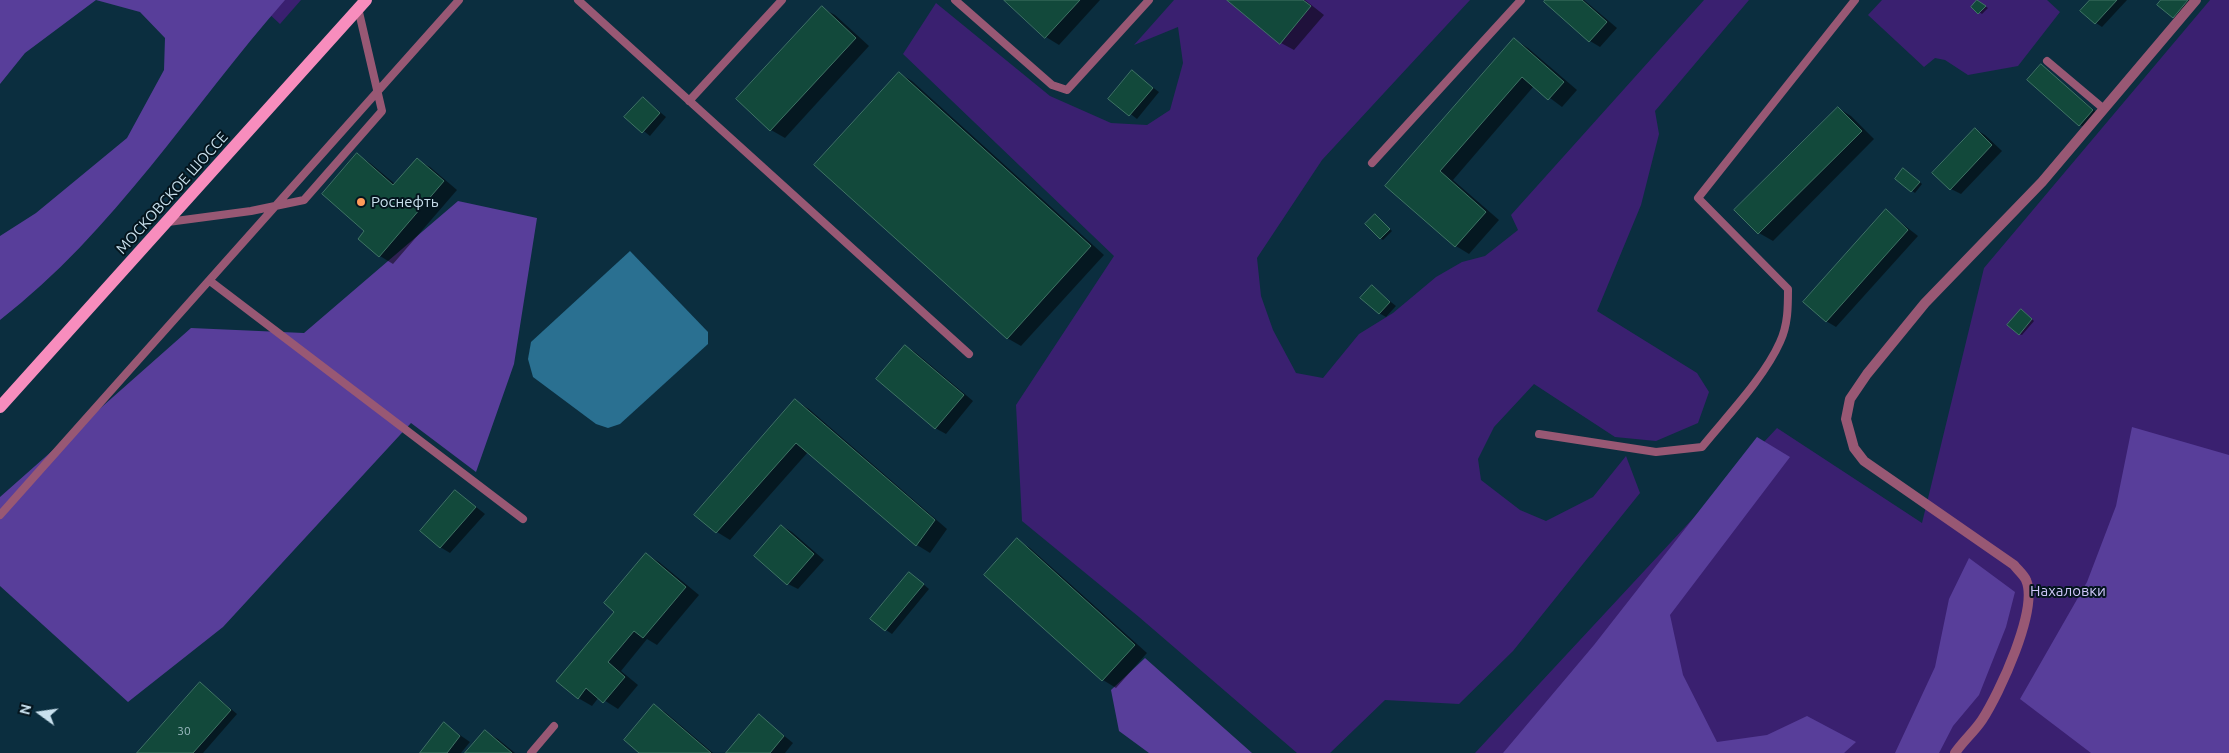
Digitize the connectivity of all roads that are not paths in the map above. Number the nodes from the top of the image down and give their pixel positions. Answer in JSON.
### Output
{"nodes":[{"id":1,"x":459,"y":0,"type":"edge"},
{"id":2,"x":578,"y":0,"type":"edge"},
{"id":3,"x":782,"y":0,"type":"edge"},
{"id":4,"x":955,"y":0,"type":"edge"},
{"id":5,"x":1149,"y":0,"type":"edge"},
{"id":6,"x":1521,"y":0,"type":"edge"},
{"id":7,"x":1855,"y":0,"type":"edge"},
{"id":8,"x":2196,"y":0,"type":"edge"},
{"id":9,"x":362,"y":4,"type":"edge"},
{"id":10,"x":2047,"y":61,"type":"dead end"},
{"id":11,"x":377,"y":92,"type":"junction"},
{"id":12,"x":689,"y":101,"type":"junction"},
{"id":13,"x":2104,"y":109,"type":"junction"},
{"id":14,"x":1372,"y":162,"type":"dead end"},
{"id":15,"x":279,"y":205,"type":"junction"},
{"id":16,"x":168,"y":222,"type":"junction"},
{"id":17,"x":210,"y":281,"type":"junction"},
{"id":18,"x":969,"y":354,"type":"dead end"},
{"id":19,"x":0,"y":407,"type":"edge"},
{"id":20,"x":1539,"y":434,"type":"dead end"},
{"id":21,"x":0,"y":516,"type":"edge"},
{"id":22,"x":523,"y":519,"type":"dead end"},
{"id":23,"x":554,"y":726,"type":"dead end"},
{"id":24,"x":531,"y":753,"type":"edge"},
{"id":25,"x":1955,"y":753,"type":"edge"}],
"edges":[{"from":1,"to":11,"type":"lane"},
{"from":2,"to":12,"type":"lane"},
{"from":3,"to":12,"type":"lane"},
{"from":4,"to":5,"type":"lane"},
{"from":6,"to":14,"type":"lane"},
{"from":7,"to":20,"type":"lane"},
{"from":8,"to":13,"type":"street"},
{"from":9,"to":11,"type":"lane"},
{"from":9,"to":16,"type":"main road","name":"МОСКОВСКОЕ ШОССЕ"},
{"from":10,"to":13,"type":"lane"},
{"from":11,"to":15,"type":"lane"},
{"from":11,"to":15,"type":"lane"},
{"from":12,"to":18,"type":"lane"},
{"from":13,"to":25,"type":"street"},
{"from":15,"to":16,"type":"lane"},
{"from":15,"to":17,"type":"lane"},
{"from":16,"to":19,"type":"main road","name":"МОСКОВСКОЕ ШОССЕ"},
{"from":17,"to":21,"type":"lane"},
{"from":17,"to":22,"type":"lane"},
{"from":23,"to":24,"type":"lane"}]}
